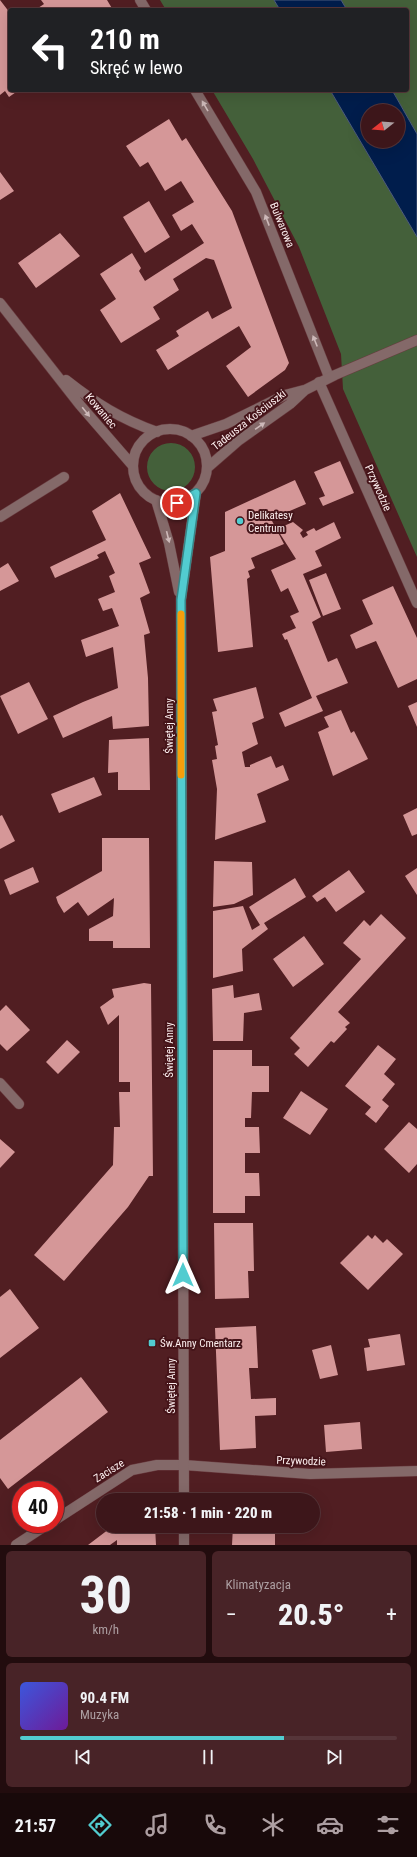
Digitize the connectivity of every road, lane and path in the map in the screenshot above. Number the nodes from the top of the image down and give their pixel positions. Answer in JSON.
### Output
{"nodes":[{"id":1,"x":196,"y":92,"type":"edge"},
{"id":2,"x":0,"y":303,"type":"edge"},
{"id":3,"x":417,"y":340,"type":"edge"},
{"id":4,"x":53,"y":370,"type":"junction"},
{"id":5,"x":332,"y":376,"type":"junction"},
{"id":6,"x":319,"y":382,"type":"junction"},
{"id":7,"x":305,"y":390,"type":"junction"},
{"id":8,"x":156,"y":432,"type":"junction"},
{"id":9,"x":191,"y":436,"type":"junction"},
{"id":10,"x":133,"y":466,"type":"junction"},
{"id":11,"x":207,"y":468,"type":"junction"},
{"id":12,"x":64,"y":477,"type":"dead end"},
{"id":13,"x":196,"y":493,"type":"junction"},
{"id":14,"x":156,"y":500,"type":"junction"},
{"id":15,"x":0,"y":517,"type":"edge"},
{"id":16,"x":181,"y":600,"type":"junction"},
{"id":17,"x":417,"y":603,"type":"edge"},
{"id":18,"x":0,"y":1083,"type":"edge"},
{"id":19,"x":19,"y":1104,"type":"dead end"},
{"id":20,"x":184,"y":1465,"type":"junction"},
{"id":21,"x":417,"y":1471,"type":"edge"},
{"id":22,"x":184,"y":1493,"type":"edge"},
{"id":23,"x":64,"y":1514,"type":"edge"},
{"id":24,"x":34,"y":1533,"type":"edge"},
{"id":25,"x":184,"y":1533,"type":"edge"},
{"id":26,"x":16,"y":1545,"type":"edge"},
{"id":27,"x":184,"y":1545,"type":"edge"}],
"edges":[{"from":5,"to":1,"type":"street","name":"Bulwarowa","one_way":true},
{"from":2,"to":4,"type":"street","name":"Kowaniec"},
{"from":3,"to":5,"type":"street","name":"Tadeusza Kościuszki"},
{"from":4,"to":8,"type":"street","name":"Kowaniec"},
{"from":4,"to":10,"type":"street","name":"Kowaniec","one_way":true},
{"from":5,"to":6,"type":"street","name":"Tadeusza Kościuszki"},
{"from":6,"to":7,"type":"street","name":"Tadeusza Kościuszki"},
{"from":6,"to":17,"type":"street","name":"Przywodzie"},
{"from":7,"to":9,"type":"street","name":"Tadeusza Kościuszki"},
{"from":11,"to":7,"type":"street","name":"Tadeusza Kościuszki","one_way":true},
{"from":8,"to":9,"type":"street"},
{"from":8,"to":10,"type":"street"},
{"from":9,"to":11,"type":"street"},
{"from":10,"to":14,"type":"street"},
{"from":11,"to":13,"type":"street"},
{"from":12,"to":15,"type":"street"},
{"from":13,"to":14,"type":"street"},
{"from":13,"to":16,"type":"street","name":"Świętej Anny"},
{"from":14,"to":16,"type":"street","name":"Świętej Anny","one_way":true},
{"from":16,"to":20,"type":"street","name":"Świętej Anny"},
{"from":18,"to":19,"type":"street"},
{"from":20,"to":21,"type":"street","name":"Przywodzie"},
{"from":20,"to":22,"type":"street","name":"Świętej Anny"},
{"from":20,"to":23,"type":"street","name":"Zacisze"},
{"from":24,"to":26,"type":"street"},
{"from":25,"to":27,"type":"street"}]}
